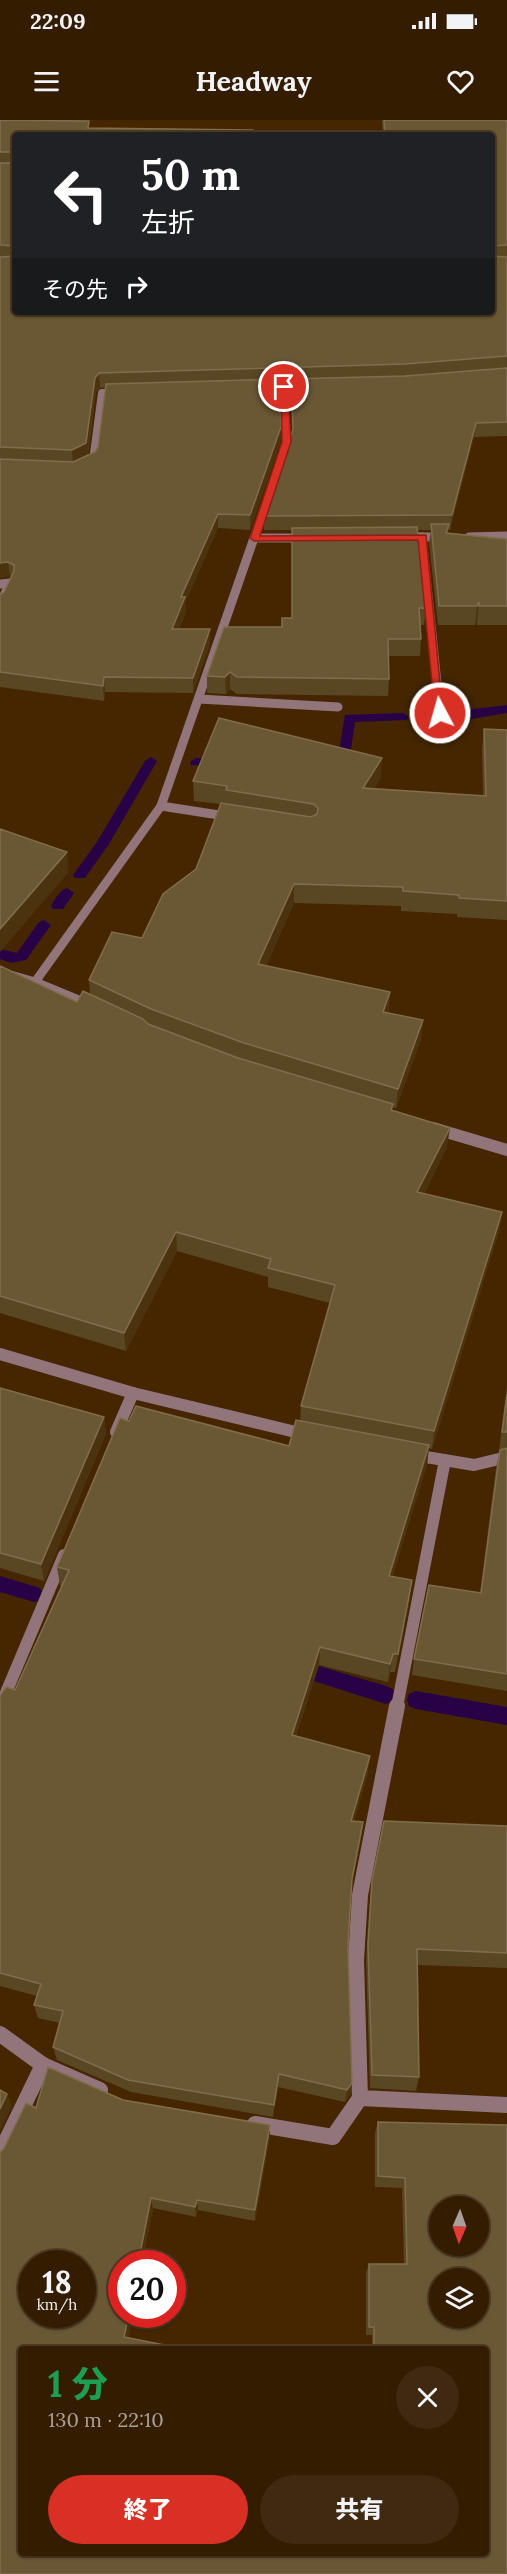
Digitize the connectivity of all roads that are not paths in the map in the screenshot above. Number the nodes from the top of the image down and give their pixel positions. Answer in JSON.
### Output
{"nodes":[{"id":1,"x":317,"y":386,"type":"edge"},
{"id":2,"x":284,"y":387,"type":"junction"},
{"id":3,"x":250,"y":388,"type":"edge"},
{"id":4,"x":125,"y":392,"type":"edge"},
{"id":5,"x":74,"y":471,"type":"edge"},
{"id":6,"x":507,"y":536,"type":"edge"},
{"id":7,"x":398,"y":537,"type":"edge"},
{"id":8,"x":422,"y":537,"type":"junction"},
{"id":9,"x":254,"y":538,"type":"junction"},
{"id":10,"x":314,"y":538,"type":"edge"},
{"id":11,"x":0,"y":584,"type":"edge"},
{"id":12,"x":0,"y":603,"type":"edge"},
{"id":13,"x":199,"y":699,"type":"junction"},
{"id":14,"x":338,"y":707,"type":"dead end"},
{"id":15,"x":440,"y":713,"type":"dead end"},
{"id":16,"x":161,"y":806,"type":"junction"},
{"id":17,"x":242,"y":819,"type":"edge"},
{"id":18,"x":0,"y":972,"type":"edge"},
{"id":19,"x":35,"y":982,"type":"junction"},
{"id":20,"x":107,"y":1012,"type":"edge"},
{"id":21,"x":418,"y":1123,"type":"edge"},
{"id":22,"x":507,"y":1150,"type":"edge"},
{"id":23,"x":0,"y":1354,"type":"edge"},
{"id":24,"x":133,"y":1393,"type":"junction"},
{"id":25,"x":320,"y":1437,"type":"edge"},
{"id":26,"x":110,"y":1447,"type":"edge"},
{"id":27,"x":400,"y":1452,"type":"edge"},
{"id":28,"x":507,"y":1457,"type":"edge"},
{"id":29,"x":445,"y":1460,"type":"junction"},
{"id":30,"x":69,"y":1545,"type":"edge"},
{"id":31,"x":0,"y":1707,"type":"edge"},
{"id":32,"x":0,"y":2034,"type":"edge"},
{"id":33,"x":44,"y":2065,"type":"junction"},
{"id":34,"x":117,"y":2098,"type":"edge"},
{"id":35,"x":360,"y":2098,"type":"junction"},
{"id":36,"x":507,"y":2105,"type":"edge"},
{"id":37,"x":242,"y":2121,"type":"edge"},
{"id":38,"x":0,"y":2154,"type":"edge"}],
"edges":[{"from":1,"to":2,"type":"street"},
{"from":2,"to":3,"type":"street"},
{"from":2,"to":9,"type":"street"},
{"from":4,"to":5,"type":"street"},
{"from":6,"to":8,"type":"street"},
{"from":7,"to":8,"type":"street"},
{"from":8,"to":15,"type":"street"},
{"from":9,"to":10,"type":"street"},
{"from":9,"to":13,"type":"street"},
{"from":11,"to":12,"type":"street"},
{"from":13,"to":14,"type":"street"},
{"from":13,"to":16,"type":"street"},
{"from":16,"to":17,"type":"street"},
{"from":16,"to":19,"type":"street"},
{"from":18,"to":19,"type":"street"},
{"from":19,"to":20,"type":"street"},
{"from":21,"to":22,"type":"street"},
{"from":23,"to":24,"type":"street"},
{"from":24,"to":25,"type":"street"},
{"from":24,"to":26,"type":"street"},
{"from":27,"to":29,"type":"street"},
{"from":28,"to":29,"type":"street"},
{"from":29,"to":35,"type":"street"},
{"from":30,"to":31,"type":"street"},
{"from":32,"to":33,"type":"street"},
{"from":33,"to":34,"type":"street"},
{"from":33,"to":38,"type":"street"},
{"from":35,"to":36,"type":"street"},
{"from":35,"to":37,"type":"street"}]}
